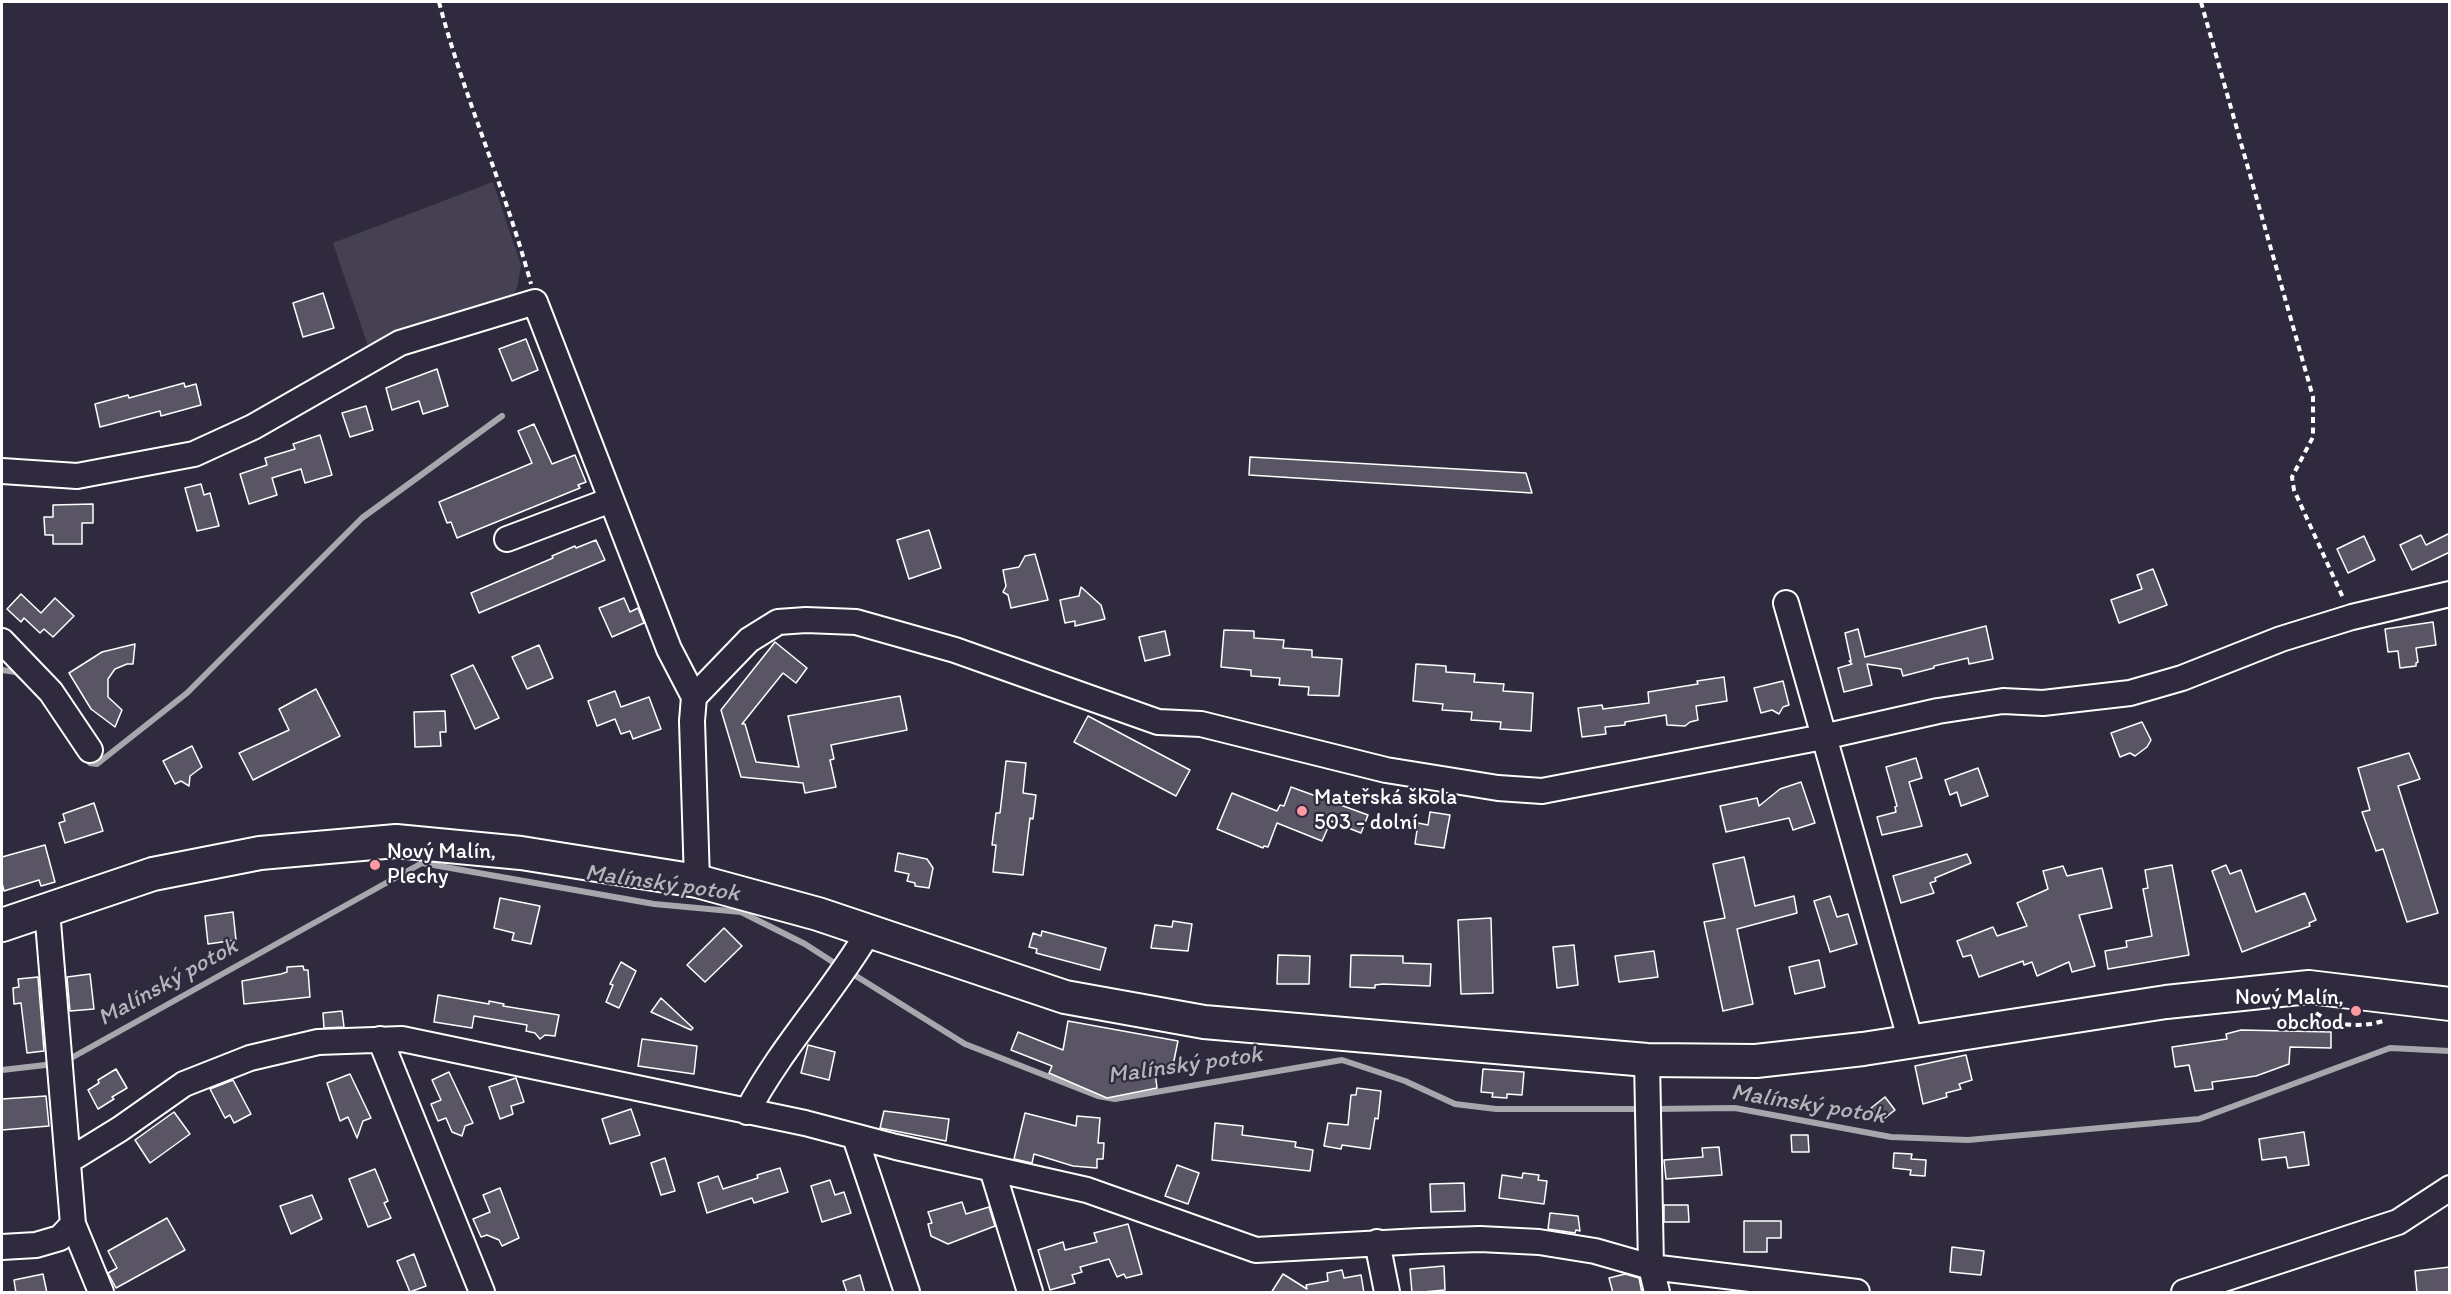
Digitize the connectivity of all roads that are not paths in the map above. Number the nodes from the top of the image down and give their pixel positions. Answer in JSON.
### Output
{"nodes":[{"id":1,"x":2,"y":471,"type":"edge"},
{"id":2,"x":611,"y":500,"type":"junction"},
{"id":3,"x":507,"y":539,"type":"dead end"},
{"id":4,"x":2450,"y":594,"type":"edge"},
{"id":5,"x":1786,"y":603,"type":"dead end"},
{"id":6,"x":2,"y":641,"type":"edge"},
{"id":7,"x":694,"y":696,"type":"junction"},
{"id":8,"x":1823,"y":737,"type":"junction"},
{"id":9,"x":90,"y":750,"type":"dead end"},
{"id":10,"x":697,"y":881,"type":"junction"},
{"id":11,"x":47,"y":910,"type":"junction"},
{"id":12,"x":2,"y":925,"type":"edge"},
{"id":13,"x":869,"y":931,"type":"junction"},
{"id":14,"x":2450,"y":1004,"type":"edge"},
{"id":15,"x":380,"y":1039,"type":"junction"},
{"id":16,"x":1911,"y":1042,"type":"junction"},
{"id":17,"x":1647,"y":1060,"type":"junction"},
{"id":18,"x":747,"y":1112,"type":"junction"},
{"id":19,"x":855,"y":1137,"type":"junction"},
{"id":20,"x":68,"y":1161,"type":"junction"},
{"id":21,"x":992,"y":1169,"type":"junction"},
{"id":22,"x":2450,"y":1188,"type":"edge"},
{"id":23,"x":73,"y":1224,"type":"junction"},
{"id":24,"x":1377,"y":1242,"type":"junction"},
{"id":25,"x":2,"y":1247,"type":"edge"},
{"id":26,"x":1651,"y":1267,"type":"junction"},
{"id":27,"x":101,"y":1293,"type":"edge"},
{"id":28,"x":482,"y":1293,"type":"edge"},
{"id":29,"x":907,"y":1293,"type":"edge"},
{"id":30,"x":1030,"y":1293,"type":"edge"},
{"id":31,"x":1387,"y":1293,"type":"edge"},
{"id":32,"x":1657,"y":1293,"type":"edge"},
{"id":33,"x":1857,"y":1293,"type":"edge"},
{"id":34,"x":2184,"y":1293,"type":"edge"}],
"edges":[{"from":1,"to":2,"type":"street"},
{"from":2,"to":3,"type":"street"},
{"from":2,"to":7,"type":"street"},
{"from":4,"to":8,"type":"street"},
{"from":5,"to":8,"type":"street"},
{"from":6,"to":9,"type":"street"},
{"from":7,"to":8,"type":"street"},
{"from":7,"to":10,"type":"street"},
{"from":8,"to":16,"type":"street"},
{"from":10,"to":11,"type":"main road"},
{"from":10,"to":13,"type":"main road"},
{"from":11,"to":12,"type":"main road"},
{"from":11,"to":20,"type":"street"},
{"from":13,"to":17,"type":"main road"},
{"from":13,"to":18,"type":"street"},
{"from":14,"to":16,"type":"main road"},
{"from":15,"to":18,"type":"street"},
{"from":15,"to":20,"type":"street"},
{"from":15,"to":28,"type":"street"},
{"from":16,"to":17,"type":"main road"},
{"from":17,"to":26,"type":"street"},
{"from":18,"to":19,"type":"street"},
{"from":19,"to":21,"type":"street"},
{"from":19,"to":29,"type":"street"},
{"from":20,"to":23,"type":"street"},
{"from":21,"to":24,"type":"street"},
{"from":21,"to":30,"type":"street"},
{"from":22,"to":34,"type":"street"},
{"from":23,"to":25,"type":"street"},
{"from":23,"to":27,"type":"street"},
{"from":24,"to":26,"type":"street"},
{"from":24,"to":31,"type":"street"},
{"from":26,"to":32,"type":"street"},
{"from":26,"to":33,"type":"street"}]}
